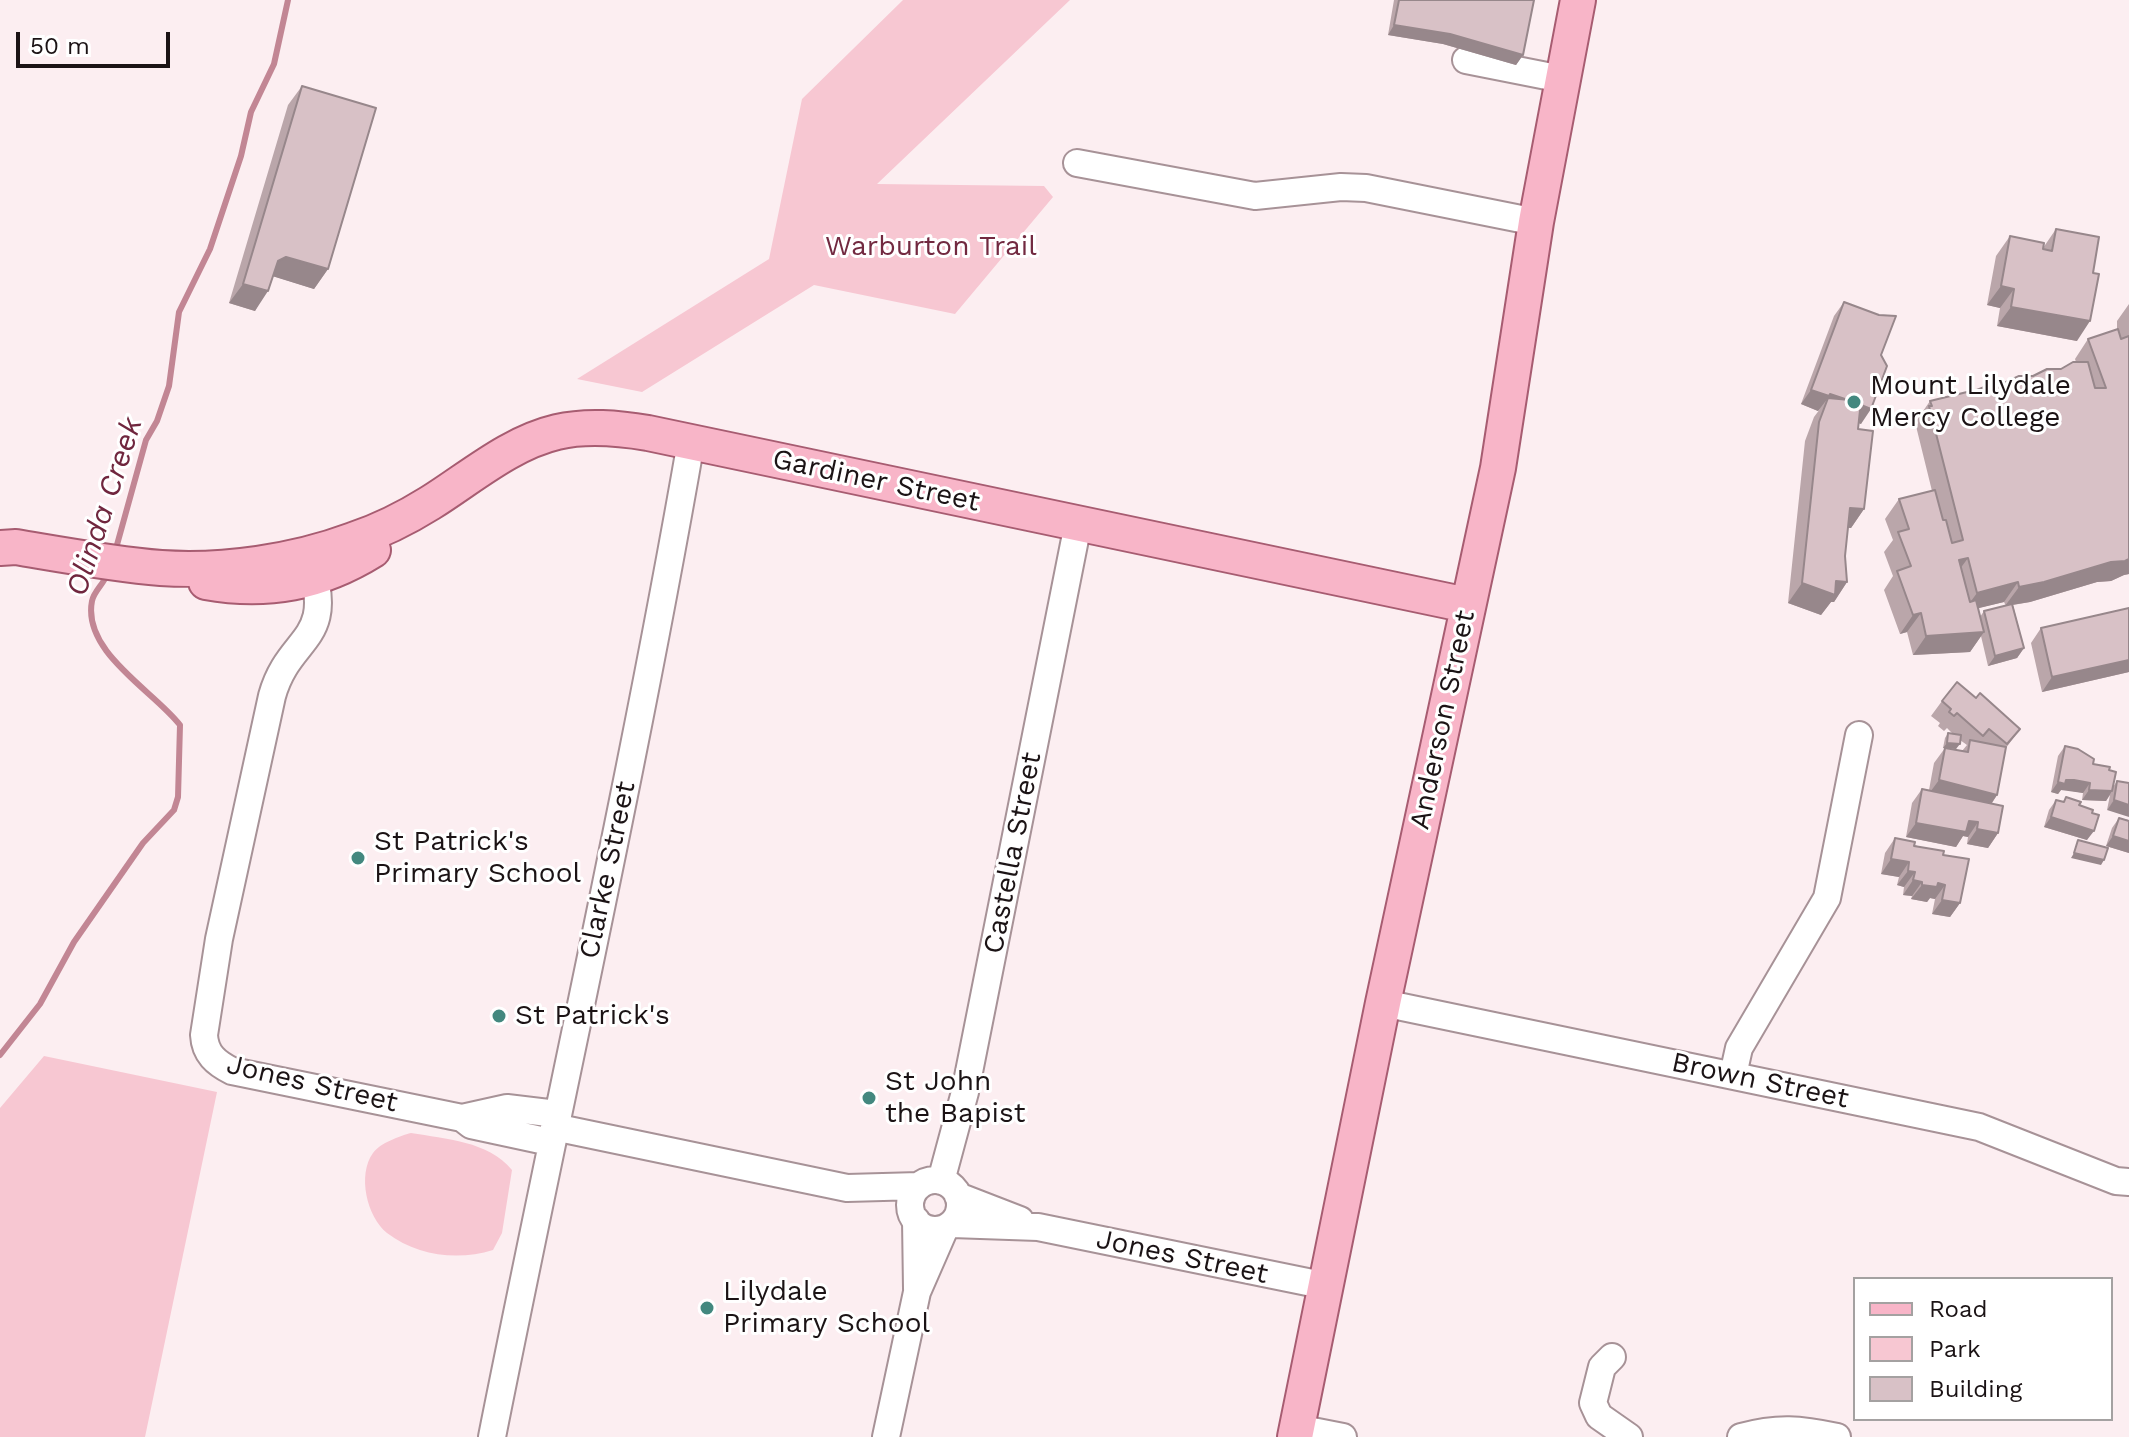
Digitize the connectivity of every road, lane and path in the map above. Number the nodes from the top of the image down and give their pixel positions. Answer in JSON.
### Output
{"nodes":[{"id":1,"x":1578,"y":0,"type":"edge"},
{"id":2,"x":1466,"y":60,"type":"dead end"},
{"id":3,"x":1562,"y":79,"type":"junction"},
{"id":4,"x":1077,"y":163,"type":"dead end"},
{"id":5,"x":1536,"y":222,"type":"junction"},
{"id":6,"x":691,"y":442,"type":"junction"},
{"id":7,"x":1078,"y":524,"type":"junction"},
{"id":8,"x":5,"y":546,"type":"edge"},
{"id":9,"x":312,"y":566,"type":"junction"},
{"id":10,"x":1467,"y":605,"type":"junction"},
{"id":11,"x":1859,"y":735,"type":"dead end"},
{"id":12,"x":1383,"y":1003,"type":"junction"},
{"id":13,"x":1733,"y":1075,"type":"junction"},
{"id":14,"x":554,"y":1128,"type":"junction"},
{"id":15,"x":2129,"y":1182,"type":"edge"},
{"id":16,"x":847,"y":1188,"type":"junction"},
{"id":17,"x":939,"y":1188,"type":"junction"},
{"id":18,"x":914,"y":1218,"type":"junction"},
{"id":19,"x":948,"y":1226,"type":"junction"},
{"id":20,"x":1038,"y":1227,"type":"junction"},
{"id":21,"x":1327,"y":1286,"type":"junction"},
{"id":22,"x":917,"y":1292,"type":"junction"},
{"id":23,"x":1612,"y":1357,"type":"dead end"},
{"id":24,"x":1296,"y":1432,"type":"edge"},
{"id":25,"x":492,"y":1437,"type":"edge"},
{"id":26,"x":886,"y":1437,"type":"edge"},
{"id":27,"x":1343,"y":1437,"type":"edge"},
{"id":28,"x":1629,"y":1437,"type":"edge"},
{"id":29,"x":1741,"y":1437,"type":"edge"},
{"id":30,"x":1837,"y":1437,"type":"edge"}],
"edges":[{"from":1,"to":3,"type":"main road","name":"Anderson Street"},
{"from":2,"to":3,"type":"street"},
{"from":3,"to":5,"type":"main road","name":"Anderson Street"},
{"from":4,"to":5,"type":"street"},
{"from":5,"to":10,"type":"main road","name":"Anderson Street"},
{"from":6,"to":7,"type":"main road","name":"Gardiner Street"},
{"from":6,"to":9,"type":"main road","name":"Gardiner Street"},
{"from":6,"to":14,"type":"street","name":"Clarke Street"},
{"from":7,"to":10,"type":"main road","name":"Gardiner Street"},
{"from":7,"to":17,"type":"street","name":"Castella Street"},
{"from":8,"to":9,"type":"main road","name":"Gardiner Street"},
{"from":9,"to":14,"type":"street","name":"Jones Street"},
{"from":10,"to":12,"type":"main road","name":"Anderson Street"},
{"from":11,"to":13,"type":"street"},
{"from":12,"to":13,"type":"street","name":"Brown Street"},
{"from":12,"to":21,"type":"main road","name":"Anderson Street"},
{"from":13,"to":15,"type":"street","name":"Brown Street"},
{"from":14,"to":16,"type":"street","name":"Jones Street"},
{"from":14,"to":25,"type":"street","name":"Clarke Street"},
{"from":16,"to":17,"type":"street","name":"Jones Street"},
{"from":16,"to":18,"type":"street","name":"Jones Street"},
{"from":17,"to":18,"type":"street"},
{"from":17,"to":19,"type":"street"},
{"from":17,"to":20,"type":"street","name":"Jones Street"},
{"from":18,"to":19,"type":"street"},
{"from":18,"to":22,"type":"street"},
{"from":19,"to":20,"type":"street","name":"Jones Street"},
{"from":19,"to":22,"type":"street"},
{"from":20,"to":21,"type":"street","name":"Jones Street"},
{"from":21,"to":24,"type":"main road","name":"Anderson Street"},
{"from":22,"to":26,"type":"street"},
{"from":23,"to":28,"type":"street"},
{"from":24,"to":27,"type":"street"},
{"from":29,"to":30,"type":"street"}]}
